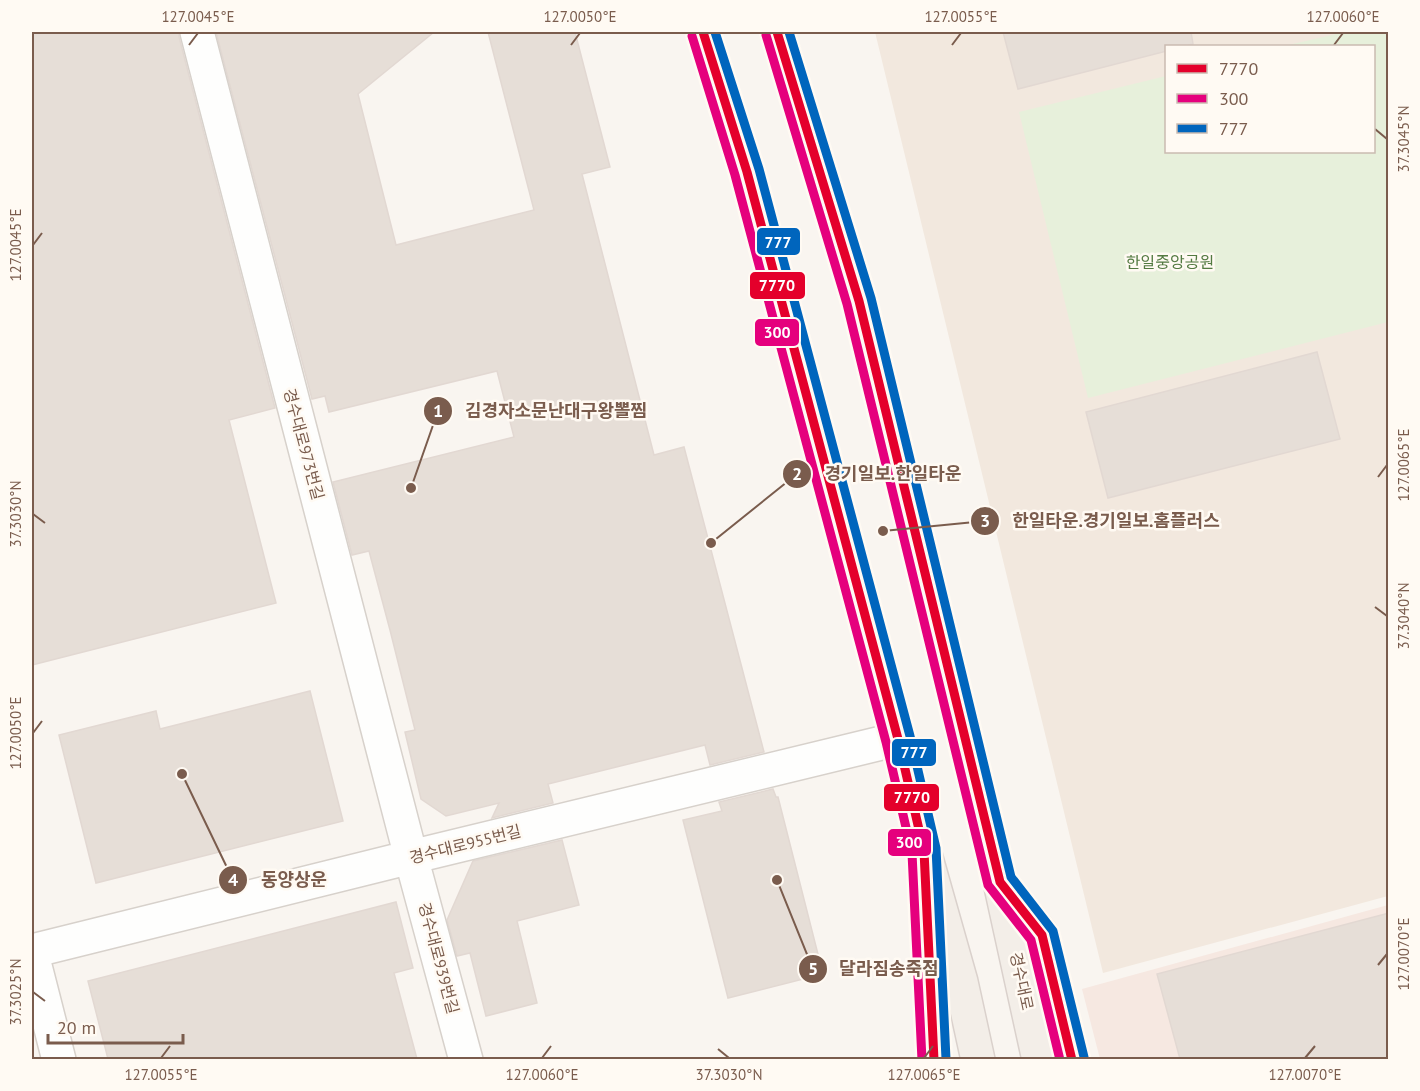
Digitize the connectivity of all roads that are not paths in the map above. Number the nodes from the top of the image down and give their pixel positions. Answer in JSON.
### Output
{"nodes":[{"id":1,"x":197,"y":32,"type":"edge"},
{"id":2,"x":703,"y":32,"type":"edge"},
{"id":3,"x":777,"y":32,"type":"edge"},
{"id":4,"x":898,"y":739,"type":"junction"},
{"id":5,"x":924,"y":851,"type":"junction"},
{"id":6,"x":411,"y":857,"type":"junction"},
{"id":7,"x":1000,"y":882,"type":"junction"},
{"id":8,"x":32,"y":953,"type":"edge"},
{"id":9,"x":59,"y":1059,"type":"edge"},
{"id":10,"x":466,"y":1059,"type":"edge"},
{"id":11,"x":934,"y":1059,"type":"edge"},
{"id":12,"x":978,"y":1059,"type":"edge"},
{"id":13,"x":1039,"y":1059,"type":"edge"},
{"id":14,"x":1072,"y":1059,"type":"edge"}],
"edges":[{"from":1,"to":6,"type":"street","name":"경수대로973번길"},
{"from":2,"to":4,"type":"main road"},
{"from":3,"to":7,"type":"main road","name":"경수대로"},
{"from":4,"to":5,"type":"main road"},
{"from":4,"to":6,"type":"street","name":"경수대로955번길"},
{"from":5,"to":11,"type":"main road"},
{"from":5,"to":12,"type":"main road"},
{"from":6,"to":8,"type":"street","name":"경수대로955번길"},
{"from":6,"to":10,"type":"street","name":"경수대로939번길"},
{"from":7,"to":13,"type":"main road","name":"경수대로"},
{"from":7,"to":14,"type":"main road"},
{"from":8,"to":9,"type":"street"}]}
